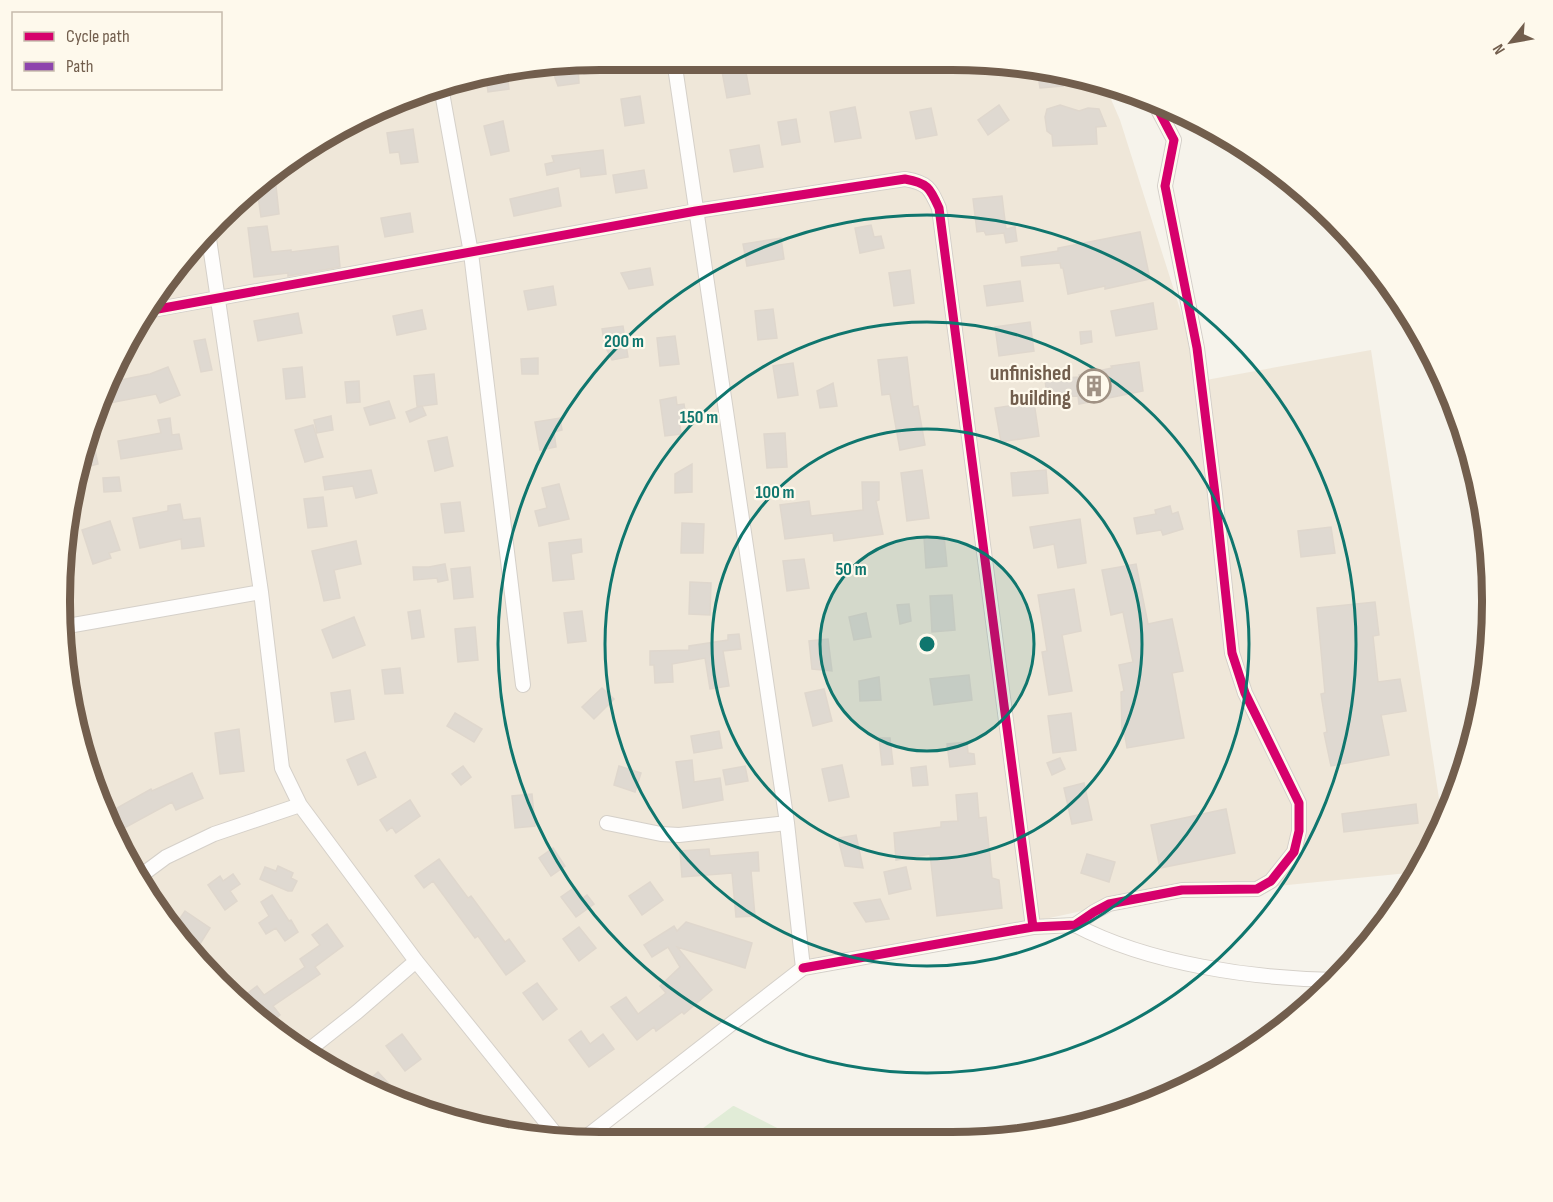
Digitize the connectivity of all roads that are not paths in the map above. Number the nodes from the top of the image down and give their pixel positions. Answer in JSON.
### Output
{"nodes":[{"id":1,"x":675,"y":70,"type":"edge"},
{"id":2,"x":442,"y":95,"type":"edge"},
{"id":3,"x":1159,"y":113,"type":"edge"},
{"id":4,"x":696,"y":211,"type":"junction"},
{"id":5,"x":209,"y":243,"type":"edge"},
{"id":6,"x":471,"y":254,"type":"junction"},
{"id":7,"x":216,"y":298,"type":"junction"},
{"id":8,"x":158,"y":309,"type":"edge"},
{"id":9,"x":261,"y":592,"type":"junction"},
{"id":10,"x":71,"y":625,"type":"edge"},
{"id":11,"x":523,"y":685,"type":"dead end"},
{"id":12,"x":300,"y":805,"type":"junction"},
{"id":13,"x":607,"y":823,"type":"dead end"},
{"id":14,"x":787,"y":823,"type":"junction"},
{"id":15,"x":146,"y":872,"type":"edge"},
{"id":16,"x":1075,"y":925,"type":"junction"},
{"id":17,"x":1032,"y":927,"type":"junction"},
{"id":18,"x":416,"y":961,"type":"junction"},
{"id":19,"x":803,"y":968,"type":"junction"},
{"id":20,"x":1323,"y":980,"type":"edge"},
{"id":21,"x":313,"y":1046,"type":"edge"},
{"id":22,"x":551,"y":1129,"type":"edge"},
{"id":23,"x":593,"y":1132,"type":"edge"}],
"edges":[{"from":1,"to":4,"type":"street"},
{"from":2,"to":6,"type":"street"},
{"from":3,"to":16,"type":"street"},
{"from":4,"to":6,"type":"street"},
{"from":4,"to":14,"type":"street"},
{"from":4,"to":17,"type":"street"},
{"from":5,"to":7,"type":"street"},
{"from":6,"to":7,"type":"street"},
{"from":6,"to":11,"type":"street"},
{"from":7,"to":8,"type":"street"},
{"from":7,"to":9,"type":"street"},
{"from":9,"to":10,"type":"street"},
{"from":9,"to":12,"type":"street"},
{"from":12,"to":15,"type":"street"},
{"from":12,"to":18,"type":"street"},
{"from":13,"to":14,"type":"street"},
{"from":14,"to":19,"type":"street"},
{"from":16,"to":17,"type":"street"},
{"from":16,"to":20,"type":"street"},
{"from":17,"to":19,"type":"street"},
{"from":18,"to":21,"type":"street"},
{"from":18,"to":22,"type":"street"},
{"from":19,"to":23,"type":"street"}]}
